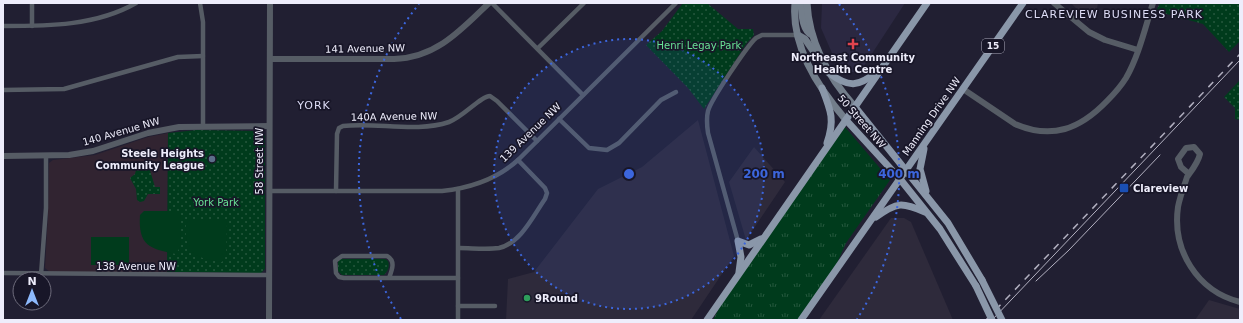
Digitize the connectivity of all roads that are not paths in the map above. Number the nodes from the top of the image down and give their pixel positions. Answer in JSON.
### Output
{"nodes":[{"id":1,"x":32,"y":3,"type":"edge"},
{"id":2,"x":136,"y":3,"type":"edge"},
{"id":3,"x":200,"y":3,"type":"edge"},
{"id":4,"x":270,"y":3,"type":"edge"},
{"id":5,"x":491,"y":3,"type":"edge"},
{"id":6,"x":584,"y":3,"type":"edge"},
{"id":7,"x":676,"y":3,"type":"edge"},
{"id":8,"x":795,"y":3,"type":"edge"},
{"id":9,"x":801,"y":3,"type":"edge"},
{"id":10,"x":807,"y":3,"type":"edge"},
{"id":11,"x":927,"y":3,"type":"edge"},
{"id":12,"x":1023,"y":3,"type":"edge"},
{"id":13,"x":1054,"y":3,"type":"edge"},
{"id":14,"x":1153,"y":3,"type":"edge"},
{"id":15,"x":3,"y":26,"type":"edge"},
{"id":16,"x":32,"y":26,"type":"junction"},
{"id":17,"x":798,"y":35,"type":"junction"},
{"id":18,"x":812,"y":35,"type":"junction"},
{"id":19,"x":538,"y":48,"type":"junction"},
{"id":20,"x":1138,"y":50,"type":"junction"},
{"id":21,"x":203,"y":56,"type":"junction"},
{"id":22,"x":270,"y":59,"type":"junction"},
{"id":23,"x":883,"y":66,"type":"junction"},
{"id":24,"x":828,"y":71,"type":"junction"},
{"id":25,"x":822,"y":88,"type":"junction"},
{"id":26,"x":963,"y":89,"type":"junction"},
{"id":27,"x":3,"y":90,"type":"edge"},
{"id":28,"x":676,"y":92,"type":"dead end"},
{"id":29,"x":583,"y":95,"type":"junction"},
{"id":30,"x":855,"y":107,"type":"junction"},
{"id":31,"x":558,"y":120,"type":"junction"},
{"id":32,"x":846,"y":120,"type":"junction"},
{"id":33,"x":269,"y":126,"type":"junction"},
{"id":34,"x":203,"y":127,"type":"junction"},
{"id":35,"x":928,"y":138,"type":"junction"},
{"id":36,"x":537,"y":141,"type":"junction"},
{"id":37,"x":825,"y":150,"type":"junction"},
{"id":38,"x":3,"y":156,"type":"edge"},
{"id":39,"x":46,"y":156,"type":"junction"},
{"id":40,"x":518,"y":160,"type":"junction"},
{"id":41,"x":906,"y":170,"type":"junction"},
{"id":42,"x":1189,"y":174,"type":"dead end"},
{"id":43,"x":900,"y":179,"type":"junction"},
{"id":44,"x":458,"y":189,"type":"junction"},
{"id":45,"x":269,"y":191,"type":"junction"},
{"id":46,"x":336,"y":191,"type":"junction"},
{"id":47,"x":931,"y":200,"type":"junction"},
{"id":48,"x":927,"y":212,"type":"junction"},
{"id":49,"x":871,"y":221,"type":"junction"},
{"id":50,"x":764,"y":238,"type":"junction"},
{"id":51,"x":738,"y":240,"type":"junction"},
{"id":52,"x":459,"y":248,"type":"junction"},
{"id":53,"x":41,"y":271,"type":"edge"},
{"id":54,"x":738,"y":274,"type":"junction"},
{"id":55,"x":52,"y":275,"type":"edge"},
{"id":56,"x":269,"y":275,"type":"junction"},
{"id":57,"x":389,"y":278,"type":"junction"},
{"id":58,"x":458,"y":278,"type":"junction"},
{"id":59,"x":1240,"y":302,"type":"edge"},
{"id":60,"x":458,"y":306,"type":"junction"},
{"id":61,"x":495,"y":306,"type":"dead end"},
{"id":62,"x":269,"y":320,"type":"edge"},
{"id":63,"x":458,"y":320,"type":"edge"},
{"id":64,"x":707,"y":320,"type":"edge"},
{"id":65,"x":801,"y":320,"type":"edge"},
{"id":66,"x":992,"y":320,"type":"edge"},
{"id":67,"x":1002,"y":320,"type":"edge"}],
"edges":[{"from":1,"to":16,"type":"street"},
{"from":2,"to":16,"type":"street"},
{"from":3,"to":21,"type":"street"},
{"from":4,"to":22,"type":"street","name":"58 Street NW"},
{"from":5,"to":19,"type":"street"},
{"from":5,"to":22,"type":"street","name":"141 Avenue NW"},
{"from":6,"to":19,"type":"street"},
{"from":7,"to":29,"type":"street","name":"139 Avenue NW"},
{"from":8,"to":17,"type":"main road","name":"50 Street NW"},
{"from":9,"to":18,"type":"main road"},
{"from":10,"to":18,"type":"main road","name":"50 Street NW"},
{"from":11,"to":23,"type":"main road"},
{"from":12,"to":26,"type":"main road","name":"Manning Drive NW","number":"15"},
{"from":13,"to":20,"type":"street"},
{"from":14,"to":20,"type":"street"},
{"from":15,"to":16,"type":"street"},
{"from":17,"to":18,"type":"street"},
{"from":17,"to":24,"type":"main road"},
{"from":17,"to":25,"type":"main road","name":"50 Street NW"},
{"from":17,"to":51,"type":"street"},
{"from":18,"to":24,"type":"main road","name":"50 Street NW"},
{"from":19,"to":29,"type":"street"},
{"from":20,"to":26,"type":"street"},
{"from":21,"to":27,"type":"street"},
{"from":21,"to":34,"type":"street"},
{"from":22,"to":33,"type":"street","name":"58 Street NW"},
{"from":23,"to":24,"type":"main road"},
{"from":23,"to":30,"type":"main road"},
{"from":24,"to":30,"type":"main road","name":"50 Street NW"},
{"from":25,"to":32,"type":"main road","name":"50 Street NW"},
{"from":25,"to":37,"type":"main road"},
{"from":26,"to":35,"type":"main road","name":"Manning Drive NW"},
{"from":28,"to":31,"type":"street"},
{"from":29,"to":31,"type":"street","name":"139 Avenue NW"},
{"from":30,"to":32,"type":"main road"},
{"from":30,"to":41,"type":"main road","name":"50 Street NW"},
{"from":31,"to":36,"type":"street","name":"139 Avenue NW"},
{"from":32,"to":37,"type":"main road"},
{"from":32,"to":43,"type":"main road","name":"50 Street NW"},
{"from":33,"to":34,"type":"street","name":"140 Avenue NW"},
{"from":33,"to":45,"type":"street","name":"58 Street NW"},
{"from":34,"to":39,"type":"street","name":"140 Avenue NW"},
{"from":35,"to":41,"type":"main road","name":"Manning Drive NW"},
{"from":35,"to":47,"type":"main road"},
{"from":36,"to":40,"type":"street","name":"139 Avenue NW"},
{"from":36,"to":46,"type":"street","name":"140A Avenue NW"},
{"from":37,"to":50,"type":"main road"},
{"from":38,"to":39,"type":"street","name":"140 Avenue NW"},
{"from":39,"to":53,"type":"street"},
{"from":40,"to":44,"type":"street","name":"139 Avenue NW"},
{"from":40,"to":52,"type":"street"},
{"from":41,"to":43,"type":"main road","name":"Manning Drive NW"},
{"from":41,"to":47,"type":"main road","name":"50 Street NW"},
{"from":42,"to":59,"type":"street"},
{"from":43,"to":48,"type":"main road","name":"50 Street NW"},
{"from":43,"to":49,"type":"main road","name":"Manning Drive NW"},
{"from":44,"to":46,"type":"street","name":"139 Avenue NW"},
{"from":44,"to":52,"type":"street"},
{"from":45,"to":46,"type":"street","name":"139 Avenue NW"},
{"from":45,"to":56,"type":"street","name":"58 Street NW"},
{"from":47,"to":67,"type":"main road","name":"50 Street NW","bridge":true},
{"from":48,"to":49,"type":"main road"},
{"from":48,"to":66,"type":"main road","name":"50 Street NW","bridge":true},
{"from":49,"to":65,"type":"main road","name":"Manning Drive NW"},
{"from":50,"to":51,"type":"main road"},
{"from":50,"to":54,"type":"main road"},
{"from":51,"to":54,"type":"main road"},
{"from":52,"to":58,"type":"street"},
{"from":54,"to":64,"type":"main road"},
{"from":55,"to":56,"type":"street","name":"138 Avenue NW"},
{"from":56,"to":62,"type":"street","name":"58 Street NW"},
{"from":57,"to":57,"type":"street"},
{"from":57,"to":58,"type":"street"},
{"from":58,"to":60,"type":"street"},
{"from":60,"to":61,"type":"street"},
{"from":60,"to":63,"type":"street"}]}
